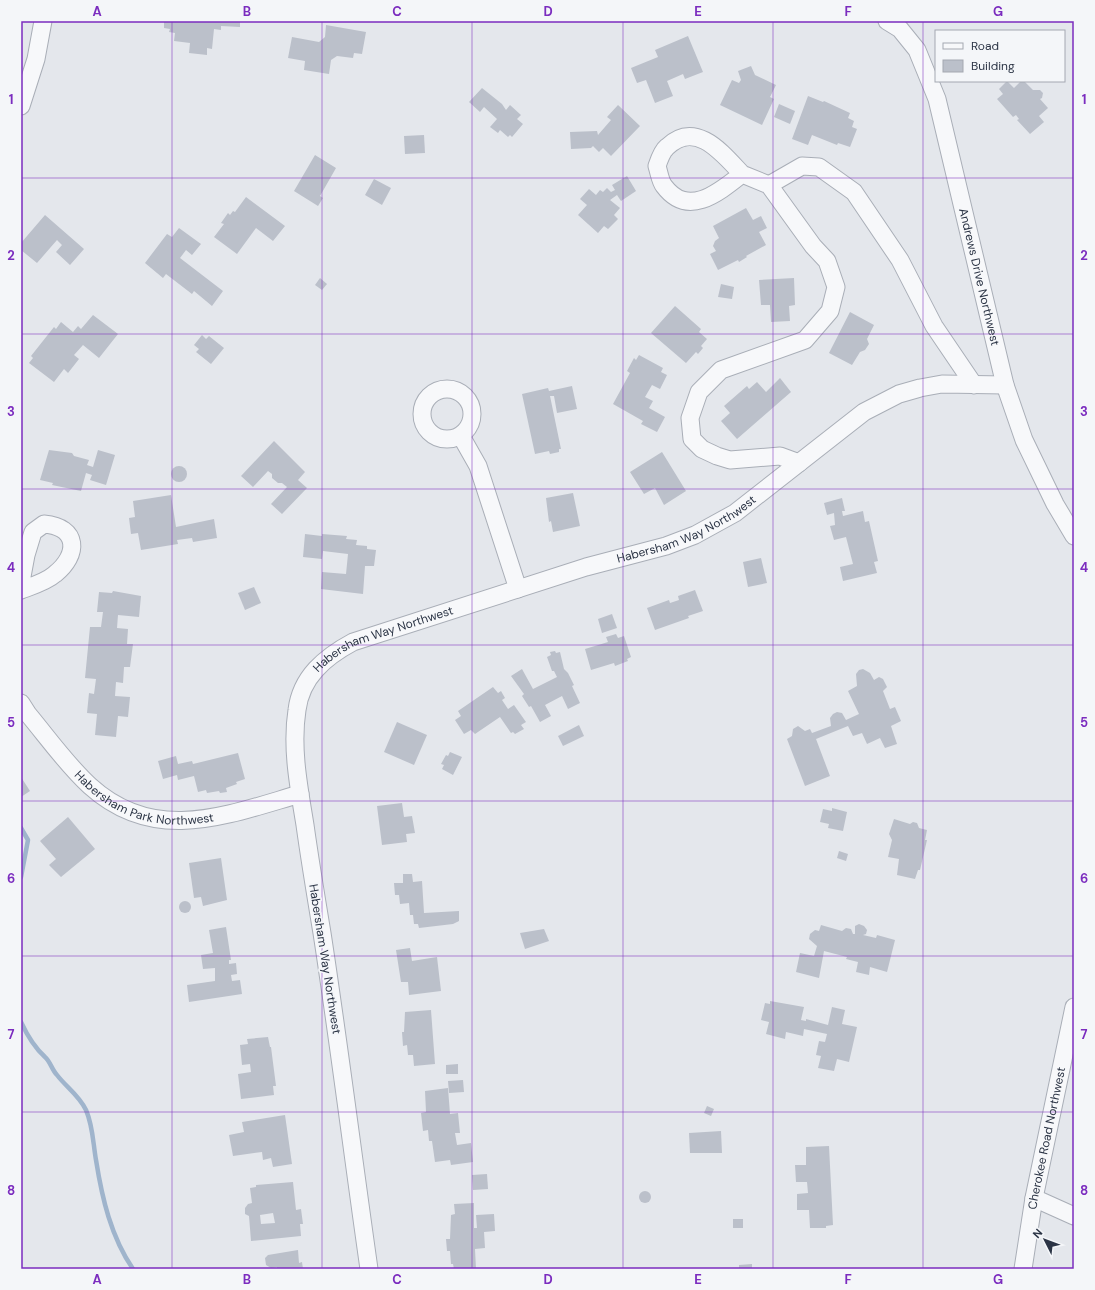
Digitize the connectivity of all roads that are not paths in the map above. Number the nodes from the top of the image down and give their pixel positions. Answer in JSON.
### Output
{"nodes":[{"id":1,"x":43,"y":21,"type":"edge"},
{"id":2,"x":899,"y":24,"type":"edge"},
{"id":3,"x":21,"y":106,"type":"edge"},
{"id":4,"x":742,"y":174,"type":"junction"},
{"id":5,"x":769,"y":185,"type":"junction"},
{"id":6,"x":974,"y":384,"type":"junction"},
{"id":7,"x":1005,"y":385,"type":"junction"},
{"id":8,"x":461,"y":436,"type":"dead end"},
{"id":9,"x":799,"y":463,"type":"junction"},
{"id":10,"x":1074,"y":536,"type":"edge"},
{"id":11,"x":21,"y":582,"type":"edge"},
{"id":12,"x":518,"y":589,"type":"junction"},
{"id":13,"x":21,"y":590,"type":"edge"},
{"id":14,"x":21,"y":703,"type":"edge"},
{"id":15,"x":300,"y":794,"type":"junction"},
{"id":16,"x":1074,"y":1007,"type":"edge"},
{"id":17,"x":1034,"y":1198,"type":"junction"},
{"id":18,"x":1074,"y":1216,"type":"edge"},
{"id":19,"x":369,"y":1269,"type":"edge"},
{"id":20,"x":1023,"y":1269,"type":"edge"}],
"edges":[{"from":1,"to":3,"type":"street"},
{"from":2,"to":7,"type":"street","name":"Andrews Drive Northwest"},
{"from":4,"to":4,"type":"street"},
{"from":4,"to":5,"type":"street"},
{"from":5,"to":6,"type":"street"},
{"from":5,"to":9,"type":"street"},
{"from":6,"to":7,"type":"street","name":"Habersham Way Northwest"},
{"from":6,"to":9,"type":"street","name":"Habersham Way Northwest"},
{"from":7,"to":10,"type":"street","name":"Andrews Drive Northwest"},
{"from":8,"to":12,"type":"street"},
{"from":9,"to":12,"type":"street","name":"Habersham Way Northwest"},
{"from":11,"to":13,"type":"street"},
{"from":12,"to":15,"type":"street","name":"Habersham Way Northwest"},
{"from":14,"to":15,"type":"street","name":"Habersham Park Northwest"},
{"from":15,"to":19,"type":"street","name":"Habersham Way Northwest"},
{"from":16,"to":17,"type":"street","name":"Cherokee Road Northwest"},
{"from":17,"to":18,"type":"street"},
{"from":17,"to":20,"type":"street","name":"Cherokee Road Northwest"}]}
